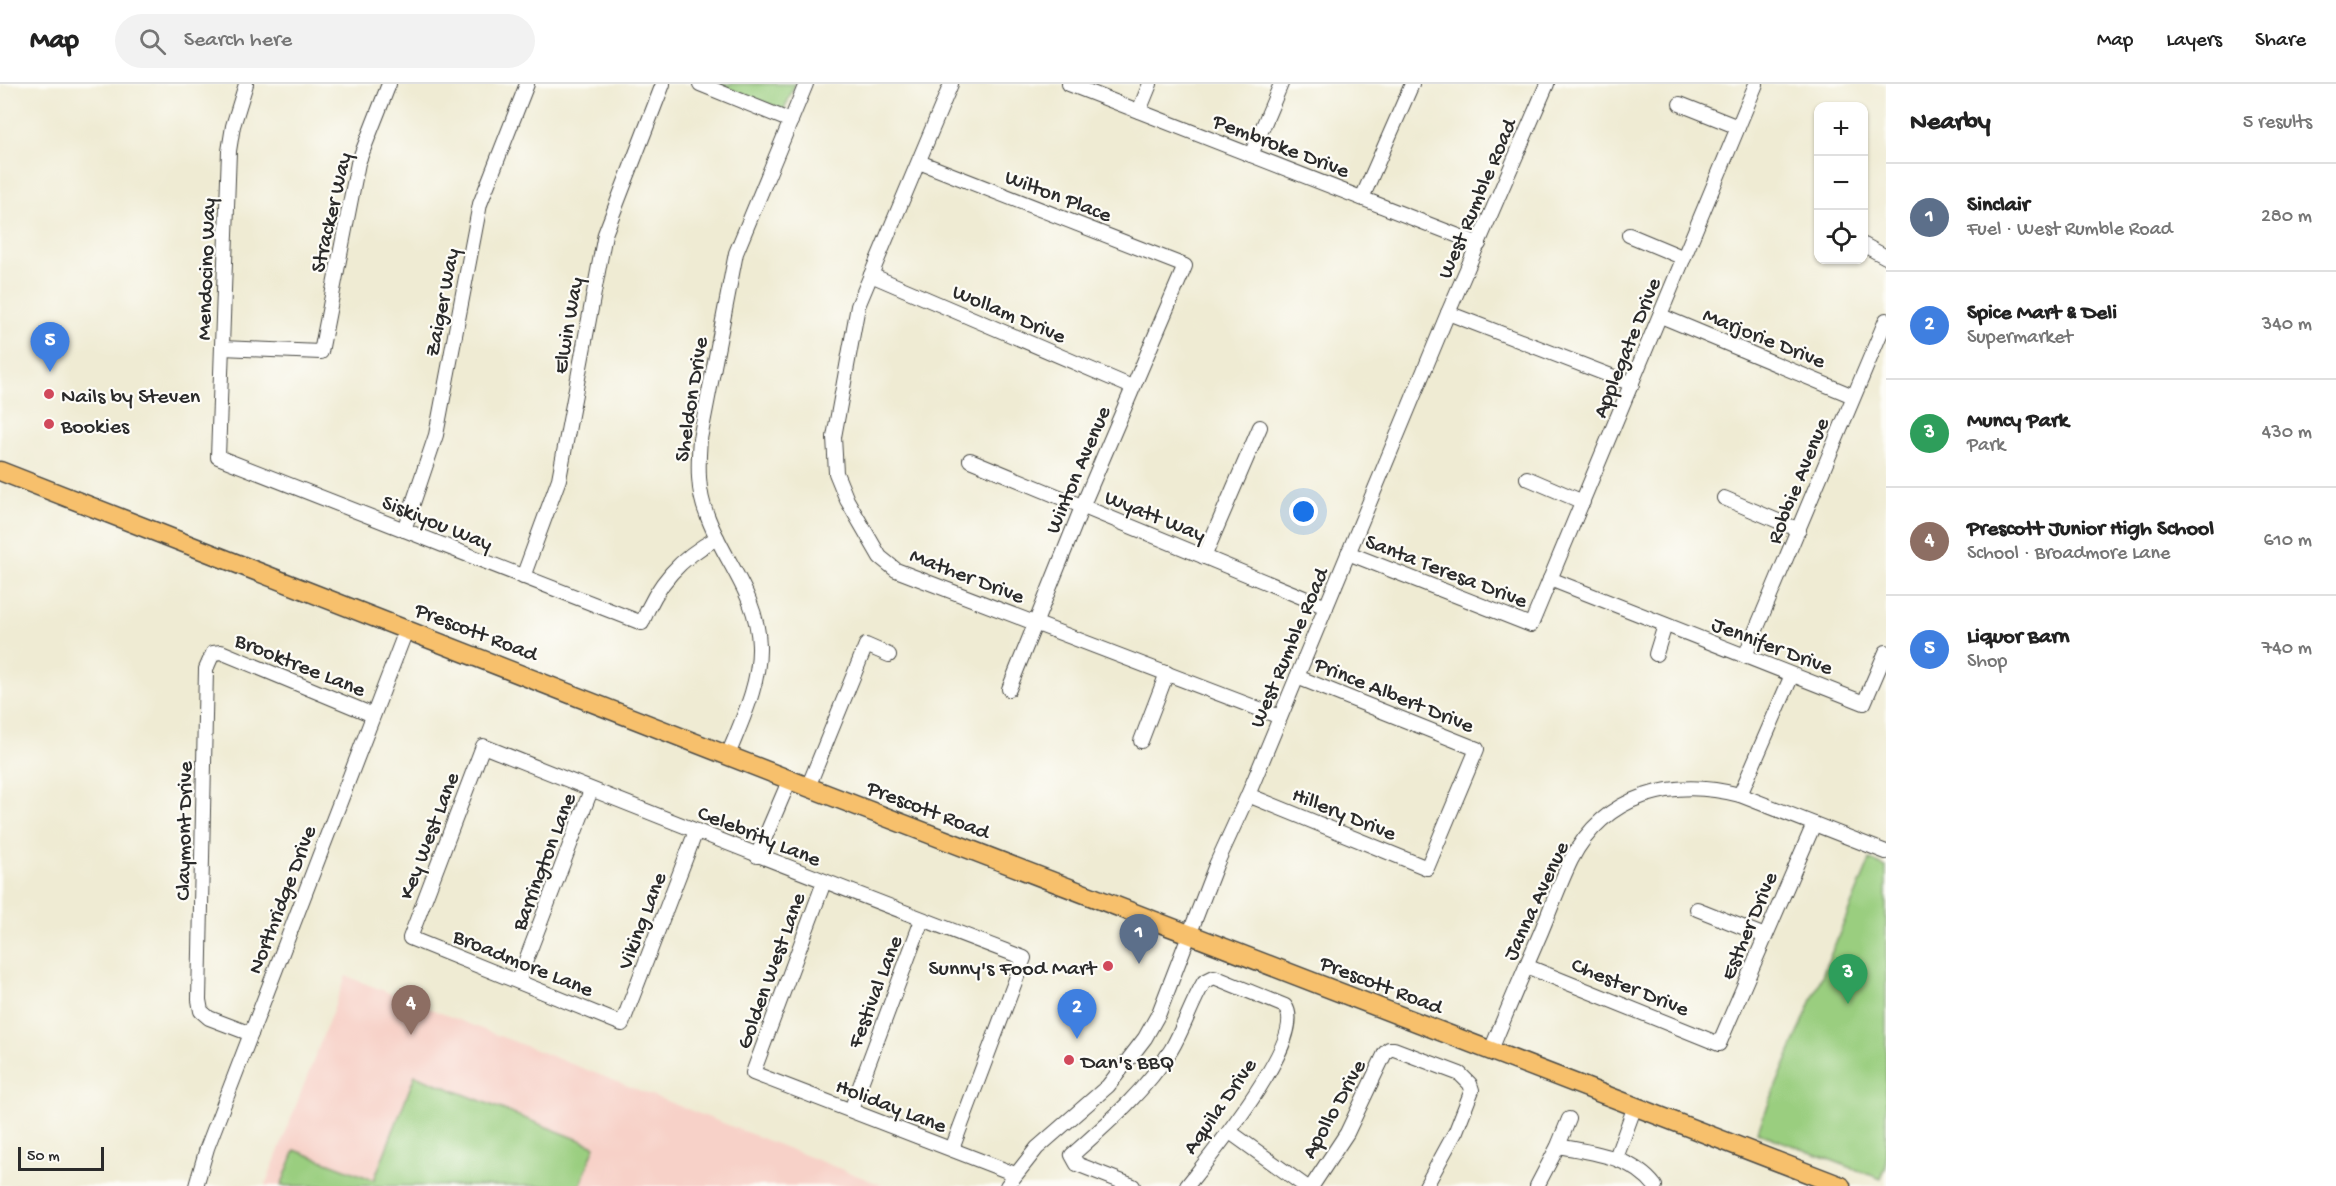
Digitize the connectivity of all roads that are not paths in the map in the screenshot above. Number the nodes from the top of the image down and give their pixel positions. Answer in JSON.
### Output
{"nodes":[{"id":1,"x":246,"y":84,"type":"edge"},
{"id":2,"x":389,"y":84,"type":"edge"},
{"id":3,"x":527,"y":84,"type":"edge"},
{"id":4,"x":663,"y":84,"type":"edge"},
{"id":5,"x":700,"y":84,"type":"edge"},
{"id":6,"x":806,"y":84,"type":"edge"},
{"id":7,"x":951,"y":84,"type":"edge"},
{"id":8,"x":1070,"y":84,"type":"edge"},
{"id":9,"x":1150,"y":84,"type":"edge"},
{"id":10,"x":1281,"y":84,"type":"edge"},
{"id":11,"x":1412,"y":84,"type":"edge"},
{"id":12,"x":1547,"y":84,"type":"edge"},
{"id":13,"x":1756,"y":84,"type":"edge"},
{"id":14,"x":1680,"y":104,"type":"dead end"},
{"id":15,"x":1139,"y":111,"type":"junction"},
{"id":16,"x":790,"y":121,"type":"junction"},
{"id":17,"x":1737,"y":127,"type":"junction"},
{"id":18,"x":1251,"y":155,"type":"junction"},
{"id":19,"x":919,"y":162,"type":"junction"},
{"id":20,"x":1362,"y":198,"type":"junction"},
{"id":21,"x":1629,"y":235,"type":"dead end"},
{"id":22,"x":1479,"y":244,"type":"junction"},
{"id":23,"x":1868,"y":248,"type":"edge"},
{"id":24,"x":1886,"y":257,"type":"edge"},
{"id":25,"x":1684,"y":258,"type":"junction"},
{"id":26,"x":1185,"y":266,"type":"joint"},
{"id":27,"x":871,"y":275,"type":"junction"},
{"id":28,"x":1448,"y":313,"type":"junction"},
{"id":29,"x":1661,"y":316,"type":"junction"},
{"id":30,"x":1886,"y":320,"type":"edge"},
{"id":31,"x":222,"y":348,"type":"junction"},
{"id":32,"x":1632,"y":384,"type":"junction"},
{"id":33,"x":1132,"y":387,"type":"junction"},
{"id":34,"x":1853,"y":396,"type":"junction"},
{"id":35,"x":1260,"y":427,"type":"dead end"},
{"id":36,"x":218,"y":457,"type":"joint"},
{"id":37,"x":970,"y":460,"type":"dead end"},
{"id":38,"x":0,"y":471,"type":"edge"},
{"id":39,"x":1527,"y":478,"type":"dead end"},
{"id":40,"x":1724,"y":498,"type":"dead end"},
{"id":41,"x":1583,"y":502,"type":"junction"},
{"id":42,"x":1082,"y":507,"type":"junction"},
{"id":43,"x":404,"y":530,"type":"junction"},
{"id":44,"x":1799,"y":530,"type":"junction"},
{"id":45,"x":717,"y":538,"type":"junction"},
{"id":46,"x":1348,"y":553,"type":"junction"},
{"id":47,"x":1204,"y":557,"type":"junction"},
{"id":48,"x":523,"y":578,"type":"junction"},
{"id":49,"x":1550,"y":579,"type":"junction"},
{"id":50,"x":1326,"y":607,"type":"junction"},
{"id":51,"x":1035,"y":622,"type":"junction"},
{"id":52,"x":1531,"y":625,"type":"joint"},
{"id":53,"x":1665,"y":625,"type":"junction"},
{"id":54,"x":407,"y":628,"type":"junction"},
{"id":55,"x":1886,"y":652,"type":"edge"},
{"id":56,"x":213,"y":653,"type":"joint"},
{"id":57,"x":1656,"y":654,"type":"dead end"},
{"id":58,"x":890,"y":655,"type":"dead end"},
{"id":59,"x":1745,"y":656,"type":"junction"},
{"id":60,"x":1167,"y":673,"type":"junction"},
{"id":61,"x":1792,"y":675,"type":"junction"},
{"id":62,"x":1297,"y":677,"type":"junction"},
{"id":63,"x":1009,"y":689,"type":"dead end"},
{"id":64,"x":373,"y":715,"type":"junction"},
{"id":65,"x":1280,"y":717,"type":"junction"},
{"id":66,"x":1141,"y":741,"type":"dead end"},
{"id":67,"x":483,"y":746,"type":"joint"},
{"id":68,"x":728,"y":755,"type":"junction"},
{"id":69,"x":790,"y":779,"type":"junction"},
{"id":70,"x":808,"y":787,"type":"junction"},
{"id":71,"x":591,"y":790,"type":"junction"},
{"id":72,"x":1248,"y":795,"type":"junction"},
{"id":73,"x":1740,"y":795,"type":"junction"},
{"id":74,"x":1814,"y":824,"type":"junction"},
{"id":75,"x":696,"y":831,"type":"junction"},
{"id":76,"x":1886,"y":852,"type":"edge"},
{"id":77,"x":757,"y":856,"type":"junction"},
{"id":78,"x":1427,"y":868,"type":"joint"},
{"id":79,"x":824,"y":882,"type":"junction"},
{"id":80,"x":1697,"y":909,"type":"dead end"},
{"id":81,"x":922,"y":920,"type":"junction"},
{"id":82,"x":1190,"y":934,"type":"junction"},
{"id":83,"x":1765,"y":936,"type":"junction"},
{"id":84,"x":410,"y":938,"type":"joint"},
{"id":85,"x":1526,"y":966,"type":"junction"},
{"id":86,"x":518,"y":981,"type":"junction"},
{"id":87,"x":622,"y":1023,"type":"joint"},
{"id":88,"x":251,"y":1034,"type":"junction"},
{"id":89,"x":1719,"y":1044,"type":"joint"},
{"id":90,"x":1491,"y":1050,"type":"junction"},
{"id":91,"x":753,"y":1073,"type":"joint"},
{"id":92,"x":1635,"y":1106,"type":"junction"},
{"id":93,"x":851,"y":1110,"type":"junction"},
{"id":94,"x":1569,"y":1119,"type":"dead end"},
{"id":95,"x":1230,"y":1132,"type":"junction"},
{"id":96,"x":1558,"y":1146,"type":"junction"},
{"id":97,"x":952,"y":1149,"type":"junction"},
{"id":98,"x":1616,"y":1158,"type":"junction"},
{"id":99,"x":1015,"y":1174,"type":"junction"},
{"id":100,"x":1835,"y":1185,"type":"edge"},
{"id":101,"x":196,"y":1186,"type":"edge"},
{"id":102,"x":1007,"y":1186,"type":"edge"},
{"id":103,"x":1133,"y":1186,"type":"edge"},
{"id":104,"x":1187,"y":1186,"type":"edge"},
{"id":105,"x":1305,"y":1186,"type":"edge"},
{"id":106,"x":1312,"y":1186,"type":"edge"},
{"id":107,"x":1426,"y":1186,"type":"edge"},
{"id":108,"x":1537,"y":1186,"type":"edge"},
{"id":109,"x":1655,"y":1186,"type":"edge"}],
"edges":[{"from":1,"to":31,"type":"street","name":"Mendocino Way"},
{"from":2,"to":31,"type":"street","name":"Stracker Way"},
{"from":3,"to":43,"type":"street","name":"Zaiger Way"},
{"from":4,"to":48,"type":"street","name":"Elwin Way"},
{"from":5,"to":16,"type":"street"},
{"from":6,"to":16,"type":"street","name":"Sheldon Drive"},
{"from":7,"to":19,"type":"street","name":"Mather Drive"},
{"from":8,"to":15,"type":"street","name":"Pembroke Drive"},
{"from":9,"to":15,"type":"street"},
{"from":10,"to":18,"type":"street"},
{"from":11,"to":20,"type":"street"},
{"from":12,"to":22,"type":"street","name":"West Rumble Road"},
{"from":13,"to":17,"type":"street","name":"Applegate Drive"},
{"from":14,"to":17,"type":"street"},
{"from":15,"to":18,"type":"street","name":"Pembroke Drive"},
{"from":16,"to":45,"type":"street","name":"Sheldon Drive"},
{"from":17,"to":25,"type":"street","name":"Applegate Drive"},
{"from":18,"to":20,"type":"street","name":"Pembroke Drive"},
{"from":19,"to":26,"type":"street","name":"Wilton Place"},
{"from":19,"to":27,"type":"street","name":"Mather Drive"},
{"from":20,"to":22,"type":"street","name":"Pembroke Drive"},
{"from":21,"to":25,"type":"street"},
{"from":22,"to":28,"type":"street","name":"West Rumble Road"},
{"from":23,"to":24,"type":"street"},
{"from":25,"to":29,"type":"street","name":"Applegate Drive"},
{"from":26,"to":33,"type":"street","name":"Winton Avenue"},
{"from":27,"to":33,"type":"street","name":"Wollam Drive"},
{"from":27,"to":51,"type":"street","name":"Mather Drive"},
{"from":28,"to":32,"type":"street"},
{"from":28,"to":46,"type":"street","name":"West Rumble Road"},
{"from":29,"to":32,"type":"street","name":"Applegate Drive"},
{"from":29,"to":34,"type":"street","name":"Marjorie Drive"},
{"from":30,"to":34,"type":"street","name":"Robbie Avenue"},
{"from":31,"to":36,"type":"street","name":"Mendocino Way"},
{"from":32,"to":41,"type":"street","name":"Applegate Drive"},
{"from":33,"to":42,"type":"street","name":"Winton Avenue"},
{"from":34,"to":44,"type":"street","name":"Robbie Avenue"},
{"from":35,"to":47,"type":"street"},
{"from":36,"to":43,"type":"street","name":"Siskiyou Way"},
{"from":37,"to":42,"type":"street","name":"Wyatt Way"},
{"from":38,"to":54,"type":"main road","name":"Prescott Road"},
{"from":39,"to":41,"type":"street"},
{"from":40,"to":44,"type":"street"},
{"from":41,"to":49,"type":"street","name":"Applegate Drive"},
{"from":42,"to":47,"type":"street","name":"Wyatt Way"},
{"from":42,"to":51,"type":"street","name":"Winton Avenue"},
{"from":43,"to":48,"type":"street","name":"Siskiyou Way"},
{"from":44,"to":59,"type":"street","name":"Robbie Avenue"},
{"from":45,"to":48,"type":"street","name":"Siskiyou Way"},
{"from":45,"to":68,"type":"street","name":"Sheldon Drive"},
{"from":46,"to":50,"type":"street","name":"West Rumble Road"},
{"from":46,"to":52,"type":"street","name":"Santa Teresa Drive"},
{"from":47,"to":50,"type":"street","name":"Wyatt Way"},
{"from":49,"to":52,"type":"street","name":"Applegate Drive"},
{"from":49,"to":53,"type":"street","name":"Jennifer Drive"},
{"from":50,"to":62,"type":"street","name":"West Rumble Road"},
{"from":51,"to":60,"type":"street","name":"Mather Drive"},
{"from":51,"to":63,"type":"street","name":"Winton Avenue"},
{"from":53,"to":57,"type":"street"},
{"from":53,"to":59,"type":"street","name":"Jennifer Drive"},
{"from":54,"to":64,"type":"street","name":"Northridge Drive"},
{"from":54,"to":68,"type":"main road","name":"Prescott Road"},
{"from":55,"to":61,"type":"street","name":"Jennifer Drive"},
{"from":56,"to":64,"type":"street","name":"Brooktree Lane"},
{"from":56,"to":88,"type":"street","name":"Claymont Drive"},
{"from":58,"to":70,"type":"street"},
{"from":59,"to":61,"type":"street","name":"Jennifer Drive"},
{"from":60,"to":65,"type":"street","name":"Mather Drive"},
{"from":60,"to":66,"type":"street"},
{"from":61,"to":73,"type":"street"},
{"from":62,"to":65,"type":"street","name":"West Rumble Road"},
{"from":62,"to":78,"type":"street","name":"Prince Albert Drive"},
{"from":64,"to":88,"type":"street","name":"Northridge Drive"},
{"from":65,"to":72,"type":"street","name":"West Rumble Road"},
{"from":67,"to":71,"type":"street","name":"Celebrity Lane"},
{"from":67,"to":84,"type":"street","name":"Key West Lane"},
{"from":68,"to":69,"type":"main road","name":"Prescott Road"},
{"from":69,"to":70,"type":"main road","name":"Prescott Road"},
{"from":69,"to":77,"type":"street"},
{"from":70,"to":82,"type":"main road","name":"Prescott Road"},
{"from":71,"to":75,"type":"street","name":"Celebrity Lane"},
{"from":71,"to":86,"type":"street","name":"Barrington Lane"},
{"from":72,"to":78,"type":"street","name":"Hillery Drive"},
{"from":72,"to":82,"type":"street","name":"West Rumble Road"},
{"from":73,"to":74,"type":"street","name":"Janna Avenue"},
{"from":73,"to":85,"type":"street","name":"Janna Avenue"},
{"from":74,"to":76,"type":"street","name":"Janna Avenue"},
{"from":74,"to":83,"type":"street","name":"Esther Drive"},
{"from":75,"to":77,"type":"street","name":"Celebrity Lane"},
{"from":75,"to":87,"type":"street","name":"Viking Lane"},
{"from":77,"to":79,"type":"street","name":"Celebrity Lane"},
{"from":79,"to":81,"type":"street","name":"Celebrity Lane"},
{"from":79,"to":91,"type":"street","name":"Golden West Lane"},
{"from":80,"to":83,"type":"street"},
{"from":81,"to":93,"type":"street","name":"Festival Lane"},
{"from":81,"to":97,"type":"street","name":"Celebrity Lane"},
{"from":82,"to":90,"type":"main road","name":"Prescott Road"},
{"from":82,"to":99,"type":"street","name":"West Rumble Road"},
{"from":83,"to":89,"type":"street","name":"Esther Drive"},
{"from":84,"to":86,"type":"street","name":"Broadmore Lane"},
{"from":85,"to":89,"type":"street","name":"Chester Drive"},
{"from":85,"to":90,"type":"street","name":"Janna Avenue"},
{"from":86,"to":87,"type":"street","name":"Broadmore Lane"},
{"from":88,"to":101,"type":"street","name":"Northridge Drive"},
{"from":90,"to":92,"type":"main road","name":"Prescott Road"},
{"from":91,"to":93,"type":"street","name":"Holiday Lane"},
{"from":92,"to":98,"type":"street"},
{"from":92,"to":100,"type":"main road","name":"Prescott Road"},
{"from":93,"to":97,"type":"street","name":"Holiday Lane"},
{"from":94,"to":96,"type":"street"},
{"from":95,"to":103,"type":"street","name":"Aquila Drive"},
{"from":95,"to":104,"type":"street","name":"Aquila Drive"},
{"from":95,"to":105,"type":"street"},
{"from":96,"to":98,"type":"street"},
{"from":96,"to":108,"type":"street"},
{"from":97,"to":99,"type":"street","name":"Holiday Lane"},
{"from":98,"to":109,"type":"street"},
{"from":99,"to":102,"type":"street","name":"West Rumble Road"},
{"from":106,"to":107,"type":"street","name":"Apollo Drive"}]}
